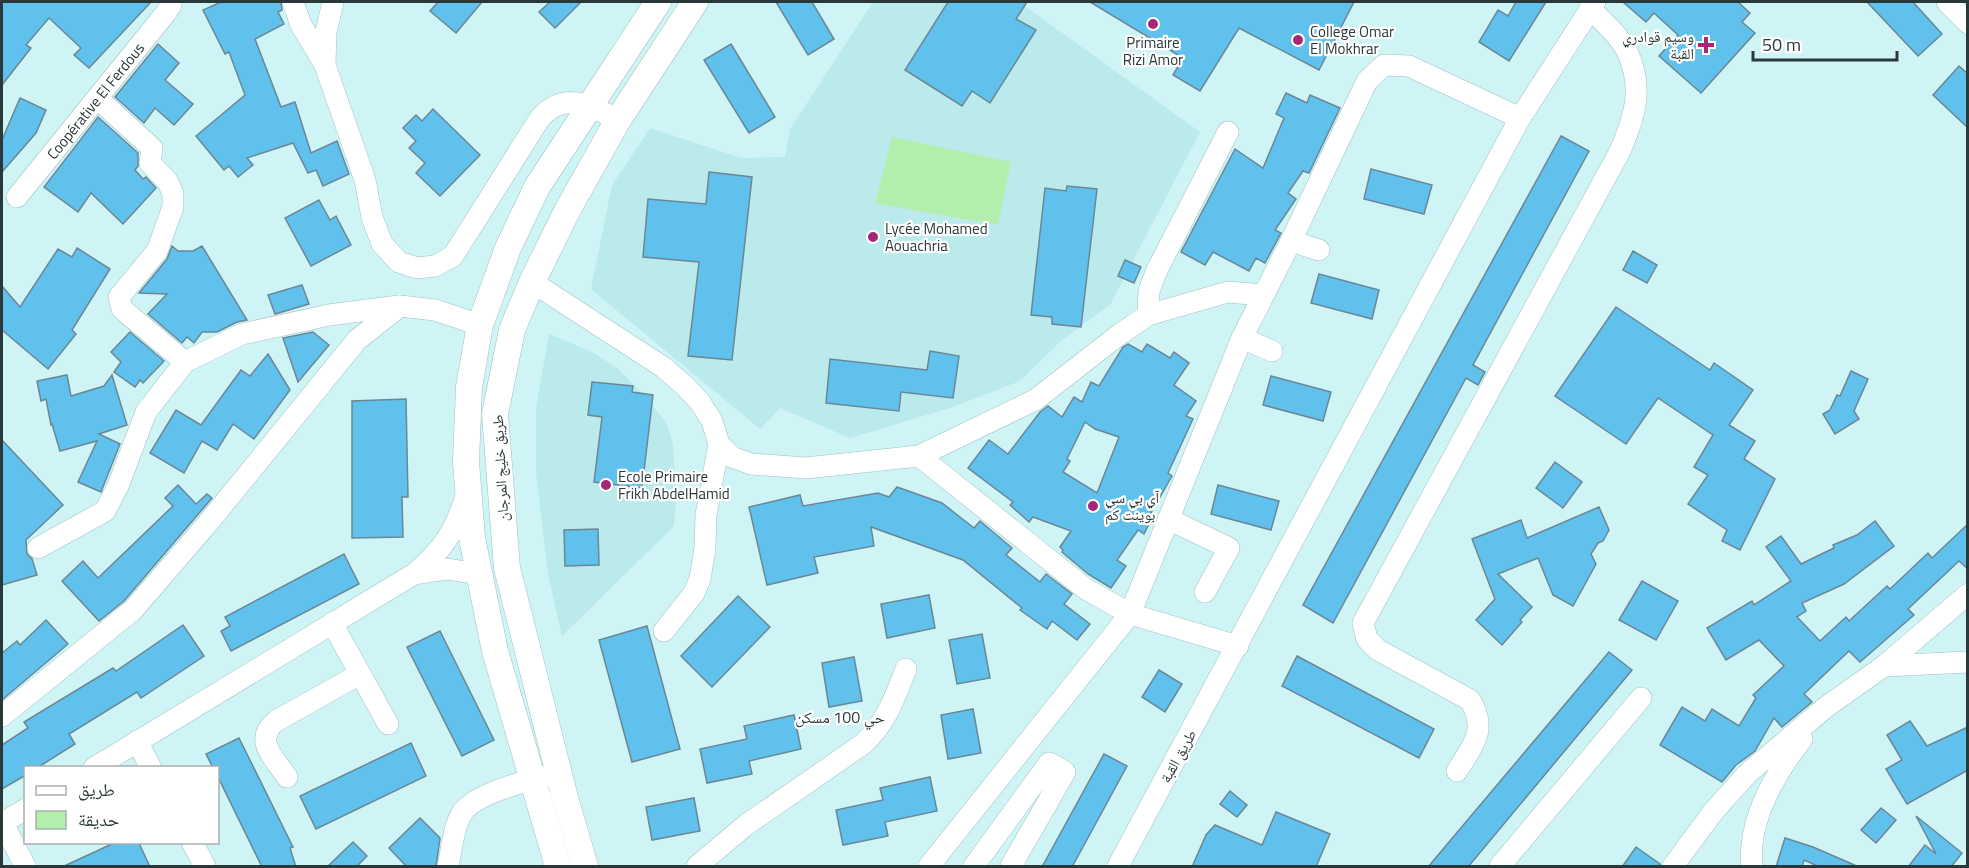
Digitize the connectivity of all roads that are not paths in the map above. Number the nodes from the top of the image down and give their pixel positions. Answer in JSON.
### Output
{"nodes":[{"id":1,"x":171,"y":2,"type":"edge"},
{"id":2,"x":293,"y":2,"type":"edge"},
{"id":3,"x":333,"y":2,"type":"edge"},
{"id":4,"x":658,"y":2,"type":"edge"},
{"id":5,"x":695,"y":2,"type":"edge"},
{"id":6,"x":1947,"y":2,"type":"edge"},
{"id":7,"x":1592,"y":5,"type":"edge"},
{"id":8,"x":1968,"y":23,"type":"edge"},
{"id":9,"x":325,"y":65,"type":"junction"},
{"id":10,"x":97,"y":98,"type":"junction"},
{"id":11,"x":590,"y":106,"type":"junction"},
{"id":12,"x":1520,"y":118,"type":"junction"},
{"id":13,"x":618,"y":120,"type":"junction"},
{"id":14,"x":1228,"y":132,"type":"dead end"},
{"id":15,"x":17,"y":197,"type":"dead end"},
{"id":16,"x":1291,"y":241,"type":"junction"},
{"id":17,"x":1319,"y":250,"type":"dead end"},
{"id":18,"x":532,"y":282,"type":"junction"},
{"id":19,"x":1262,"y":295,"type":"junction"},
{"id":20,"x":400,"y":306,"type":"junction"},
{"id":21,"x":1148,"y":315,"type":"junction"},
{"id":22,"x":480,"y":325,"type":"junction"},
{"id":23,"x":1242,"y":338,"type":"junction"},
{"id":24,"x":1272,"y":351,"type":"dead end"},
{"id":25,"x":185,"y":362,"type":"junction"},
{"id":26,"x":720,"y":444,"type":"junction"},
{"id":27,"x":919,"y":456,"type":"junction"},
{"id":28,"x":500,"y":488,"type":"junction"},
{"id":29,"x":468,"y":490,"type":"junction"},
{"id":30,"x":1168,"y":519,"type":"junction"},
{"id":31,"x":38,"y":548,"type":"dead end"},
{"id":32,"x":414,"y":574,"type":"junction"},
{"id":33,"x":479,"y":574,"type":"junction"},
{"id":34,"x":1205,"y":592,"type":"dead end"},
{"id":35,"x":1968,"y":594,"type":"edge"},
{"id":36,"x":1130,"y":614,"type":"junction"},
{"id":37,"x":332,"y":623,"type":"junction"},
{"id":38,"x":663,"y":631,"type":"dead end"},
{"id":39,"x":1238,"y":646,"type":"junction"},
{"id":40,"x":1968,"y":662,"type":"edge"},
{"id":41,"x":1884,"y":666,"type":"junction"},
{"id":42,"x":906,"y":669,"type":"dead end"},
{"id":43,"x":360,"y":674,"type":"junction"},
{"id":44,"x":1641,"y":698,"type":"dead end"},
{"id":45,"x":1826,"y":707,"type":"junction"},
{"id":46,"x":2,"y":716,"type":"edge"},
{"id":47,"x":388,"y":724,"type":"dead end"},
{"id":48,"x":137,"y":741,"type":"junction"},
{"id":49,"x":97,"y":766,"type":"edge"},
{"id":50,"x":150,"y":766,"type":"edge"},
{"id":51,"x":1457,"y":771,"type":"dead end"},
{"id":52,"x":558,"y":773,"type":"junction"},
{"id":53,"x":287,"y":777,"type":"dead end"},
{"id":54,"x":532,"y":779,"type":"junction"},
{"id":55,"x":24,"y":810,"type":"edge"},
{"id":56,"x":2,"y":823,"type":"edge"},
{"id":57,"x":193,"y":844,"type":"edge"},
{"id":58,"x":1122,"y":865,"type":"edge"},
{"id":59,"x":25,"y":867,"type":"edge"},
{"id":60,"x":205,"y":867,"type":"edge"},
{"id":61,"x":448,"y":867,"type":"edge"},
{"id":62,"x":558,"y":867,"type":"edge"},
{"id":63,"x":585,"y":867,"type":"edge"},
{"id":64,"x":697,"y":867,"type":"edge"},
{"id":65,"x":929,"y":867,"type":"edge"},
{"id":66,"x":974,"y":867,"type":"edge"},
{"id":67,"x":1011,"y":867,"type":"edge"},
{"id":68,"x":1500,"y":867,"type":"edge"},
{"id":69,"x":1673,"y":867,"type":"edge"},
{"id":70,"x":1752,"y":867,"type":"edge"}],
"edges":[{"from":1,"to":10,"type":"street","name":"Coopérative El Ferdous"},
{"from":2,"to":9,"type":"street"},
{"from":3,"to":9,"type":"street"},
{"from":4,"to":11,"type":"main road","name":"طريق خليج المرجان"},
{"from":5,"to":13,"type":"main road","name":"طريق خليج المرجان"},
{"from":6,"to":8,"type":"street"},
{"from":7,"to":12,"type":"street","name":"طريق القبة"},
{"from":7,"to":51,"type":"street"},
{"from":9,"to":11,"type":"street"},
{"from":10,"to":15,"type":"street","name":"Coopérative El Ferdous"},
{"from":10,"to":25,"type":"street"},
{"from":11,"to":13,"type":"street"},
{"from":11,"to":22,"type":"main road","name":"طريق خليج المرجان"},
{"from":12,"to":16,"type":"street"},
{"from":12,"to":39,"type":"street","name":"طريق القبة"},
{"from":13,"to":18,"type":"main road","name":"طريق خليج المرجان"},
{"from":14,"to":21,"type":"street"},
{"from":16,"to":17,"type":"street"},
{"from":16,"to":19,"type":"street"},
{"from":18,"to":26,"type":"street"},
{"from":18,"to":28,"type":"main road","name":"طريق خليج المرجان"},
{"from":19,"to":21,"type":"street"},
{"from":19,"to":23,"type":"street"},
{"from":20,"to":22,"type":"street"},
{"from":20,"to":25,"type":"street"},
{"from":20,"to":46,"type":"street"},
{"from":21,"to":27,"type":"street"},
{"from":22,"to":29,"type":"main road","name":"طريق خليج المرجان"},
{"from":23,"to":24,"type":"street"},
{"from":23,"to":30,"type":"street"},
{"from":25,"to":31,"type":"street"},
{"from":26,"to":27,"type":"street"},
{"from":26,"to":38,"type":"street"},
{"from":27,"to":36,"type":"street"},
{"from":28,"to":29,"type":"main road"},
{"from":28,"to":52,"type":"main road","name":"طريق خليج المرجان"},
{"from":29,"to":32,"type":"street"},
{"from":29,"to":33,"type":"main road","name":"طريق خليج المرجان"},
{"from":30,"to":34,"type":"street"},
{"from":30,"to":36,"type":"street"},
{"from":32,"to":33,"type":"street"},
{"from":32,"to":37,"type":"street"},
{"from":33,"to":54,"type":"main road","name":"طريق خليج المرجان"},
{"from":35,"to":41,"type":"street"},
{"from":36,"to":39,"type":"street"},
{"from":36,"to":65,"type":"street"},
{"from":37,"to":43,"type":"street"},
{"from":37,"to":48,"type":"street"},
{"from":39,"to":58,"type":"street","name":"طريق القبة"},
{"from":40,"to":41,"type":"street"},
{"from":41,"to":45,"type":"street"},
{"from":42,"to":64,"type":"street"},
{"from":43,"to":47,"type":"street"},
{"from":43,"to":53,"type":"street"},
{"from":44,"to":68,"type":"street"},
{"from":45,"to":69,"type":"street"},
{"from":45,"to":70,"type":"street"},
{"from":48,"to":49,"type":"street"},
{"from":48,"to":50,"type":"street"},
{"from":52,"to":54,"type":"street"},
{"from":52,"to":63,"type":"main road","name":"طريق خليج المرجان"},
{"from":54,"to":61,"type":"street"},
{"from":54,"to":62,"type":"main road","name":"طريق خليج المرجان"},
{"from":55,"to":56,"type":"street"},
{"from":56,"to":59,"type":"street"},
{"from":57,"to":60,"type":"street"},
{"from":66,"to":67,"type":"street"}]}
